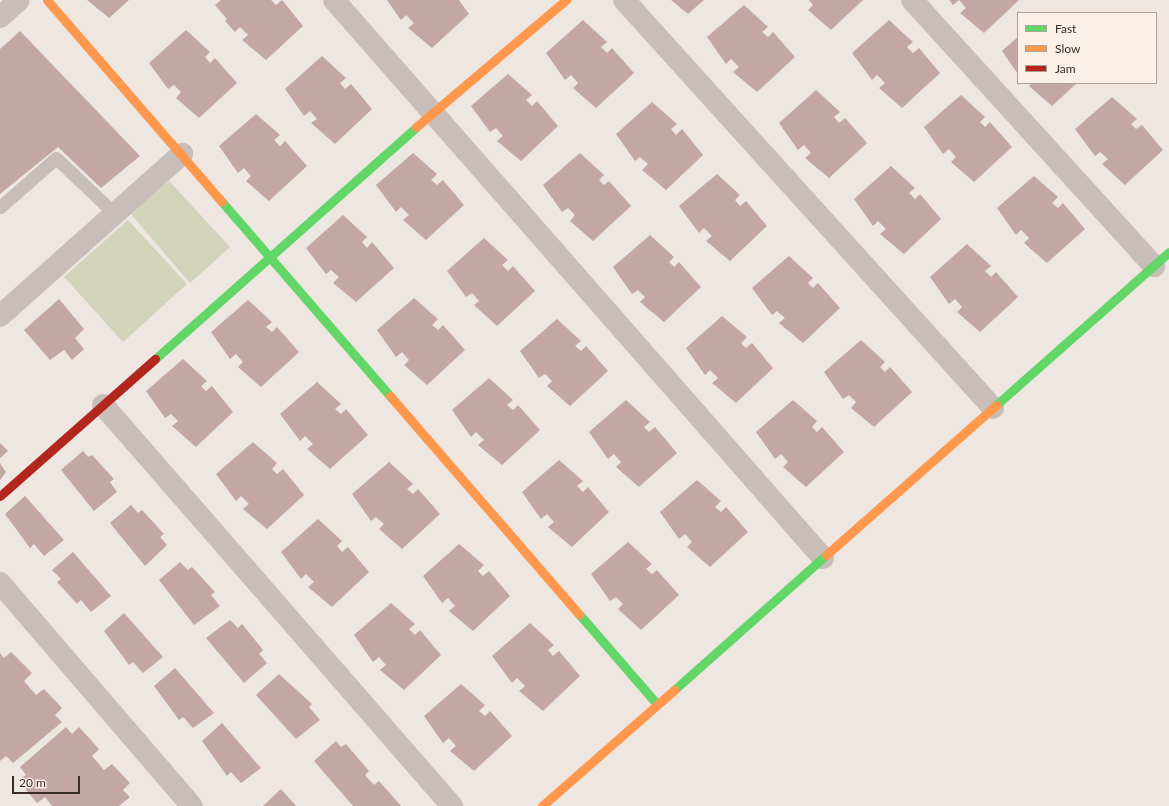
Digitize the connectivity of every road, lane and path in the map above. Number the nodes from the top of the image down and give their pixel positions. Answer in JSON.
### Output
{"nodes":[{"id":1,"x":19,"y":0,"type":"edge"},
{"id":2,"x":47,"y":0,"type":"edge"},
{"id":3,"x":334,"y":0,"type":"edge"},
{"id":4,"x":566,"y":0,"type":"edge"},
{"id":5,"x":624,"y":0,"type":"edge"},
{"id":6,"x":912,"y":0,"type":"edge"},
{"id":7,"x":0,"y":17,"type":"edge"},
{"id":8,"x":432,"y":113,"type":"junction"},
{"id":9,"x":182,"y":154,"type":"junction"},
{"id":10,"x":0,"y":207,"type":"edge"},
{"id":11,"x":115,"y":214,"type":"junction"},
{"id":12,"x":271,"y":255,"type":"junction"},
{"id":13,"x":1161,"y":259,"type":"edge"},
{"id":14,"x":0,"y":316,"type":"edge"},
{"id":15,"x":103,"y":405,"type":"junction"},
{"id":16,"x":992,"y":408,"type":"junction"},
{"id":17,"x":0,"y":496,"type":"edge"},
{"id":18,"x":823,"y":558,"type":"junction"},
{"id":19,"x":0,"y":583,"type":"edge"},
{"id":20,"x":657,"y":704,"type":"junction"},
{"id":21,"x":192,"y":806,"type":"edge"},
{"id":22,"x":452,"y":806,"type":"edge"},
{"id":23,"x":542,"y":806,"type":"edge"}],
"edges":[{"from":1,"to":7,"type":"street"},
{"from":2,"to":9,"type":"street"},
{"from":3,"to":8,"type":"street"},
{"from":4,"to":8,"type":"street"},
{"from":5,"to":16,"type":"street"},
{"from":6,"to":13,"type":"street"},
{"from":8,"to":12,"type":"street"},
{"from":8,"to":18,"type":"street"},
{"from":9,"to":11,"type":"street"},
{"from":9,"to":12,"type":"street"},
{"from":10,"to":11,"type":"lane"},
{"from":11,"to":14,"type":"street"},
{"from":12,"to":15,"type":"street"},
{"from":12,"to":20,"type":"street"},
{"from":13,"to":16,"type":"street"},
{"from":15,"to":17,"type":"street"},
{"from":15,"to":22,"type":"street"},
{"from":16,"to":18,"type":"street"},
{"from":18,"to":20,"type":"street"},
{"from":19,"to":21,"type":"street"},
{"from":20,"to":23,"type":"street"}]}
